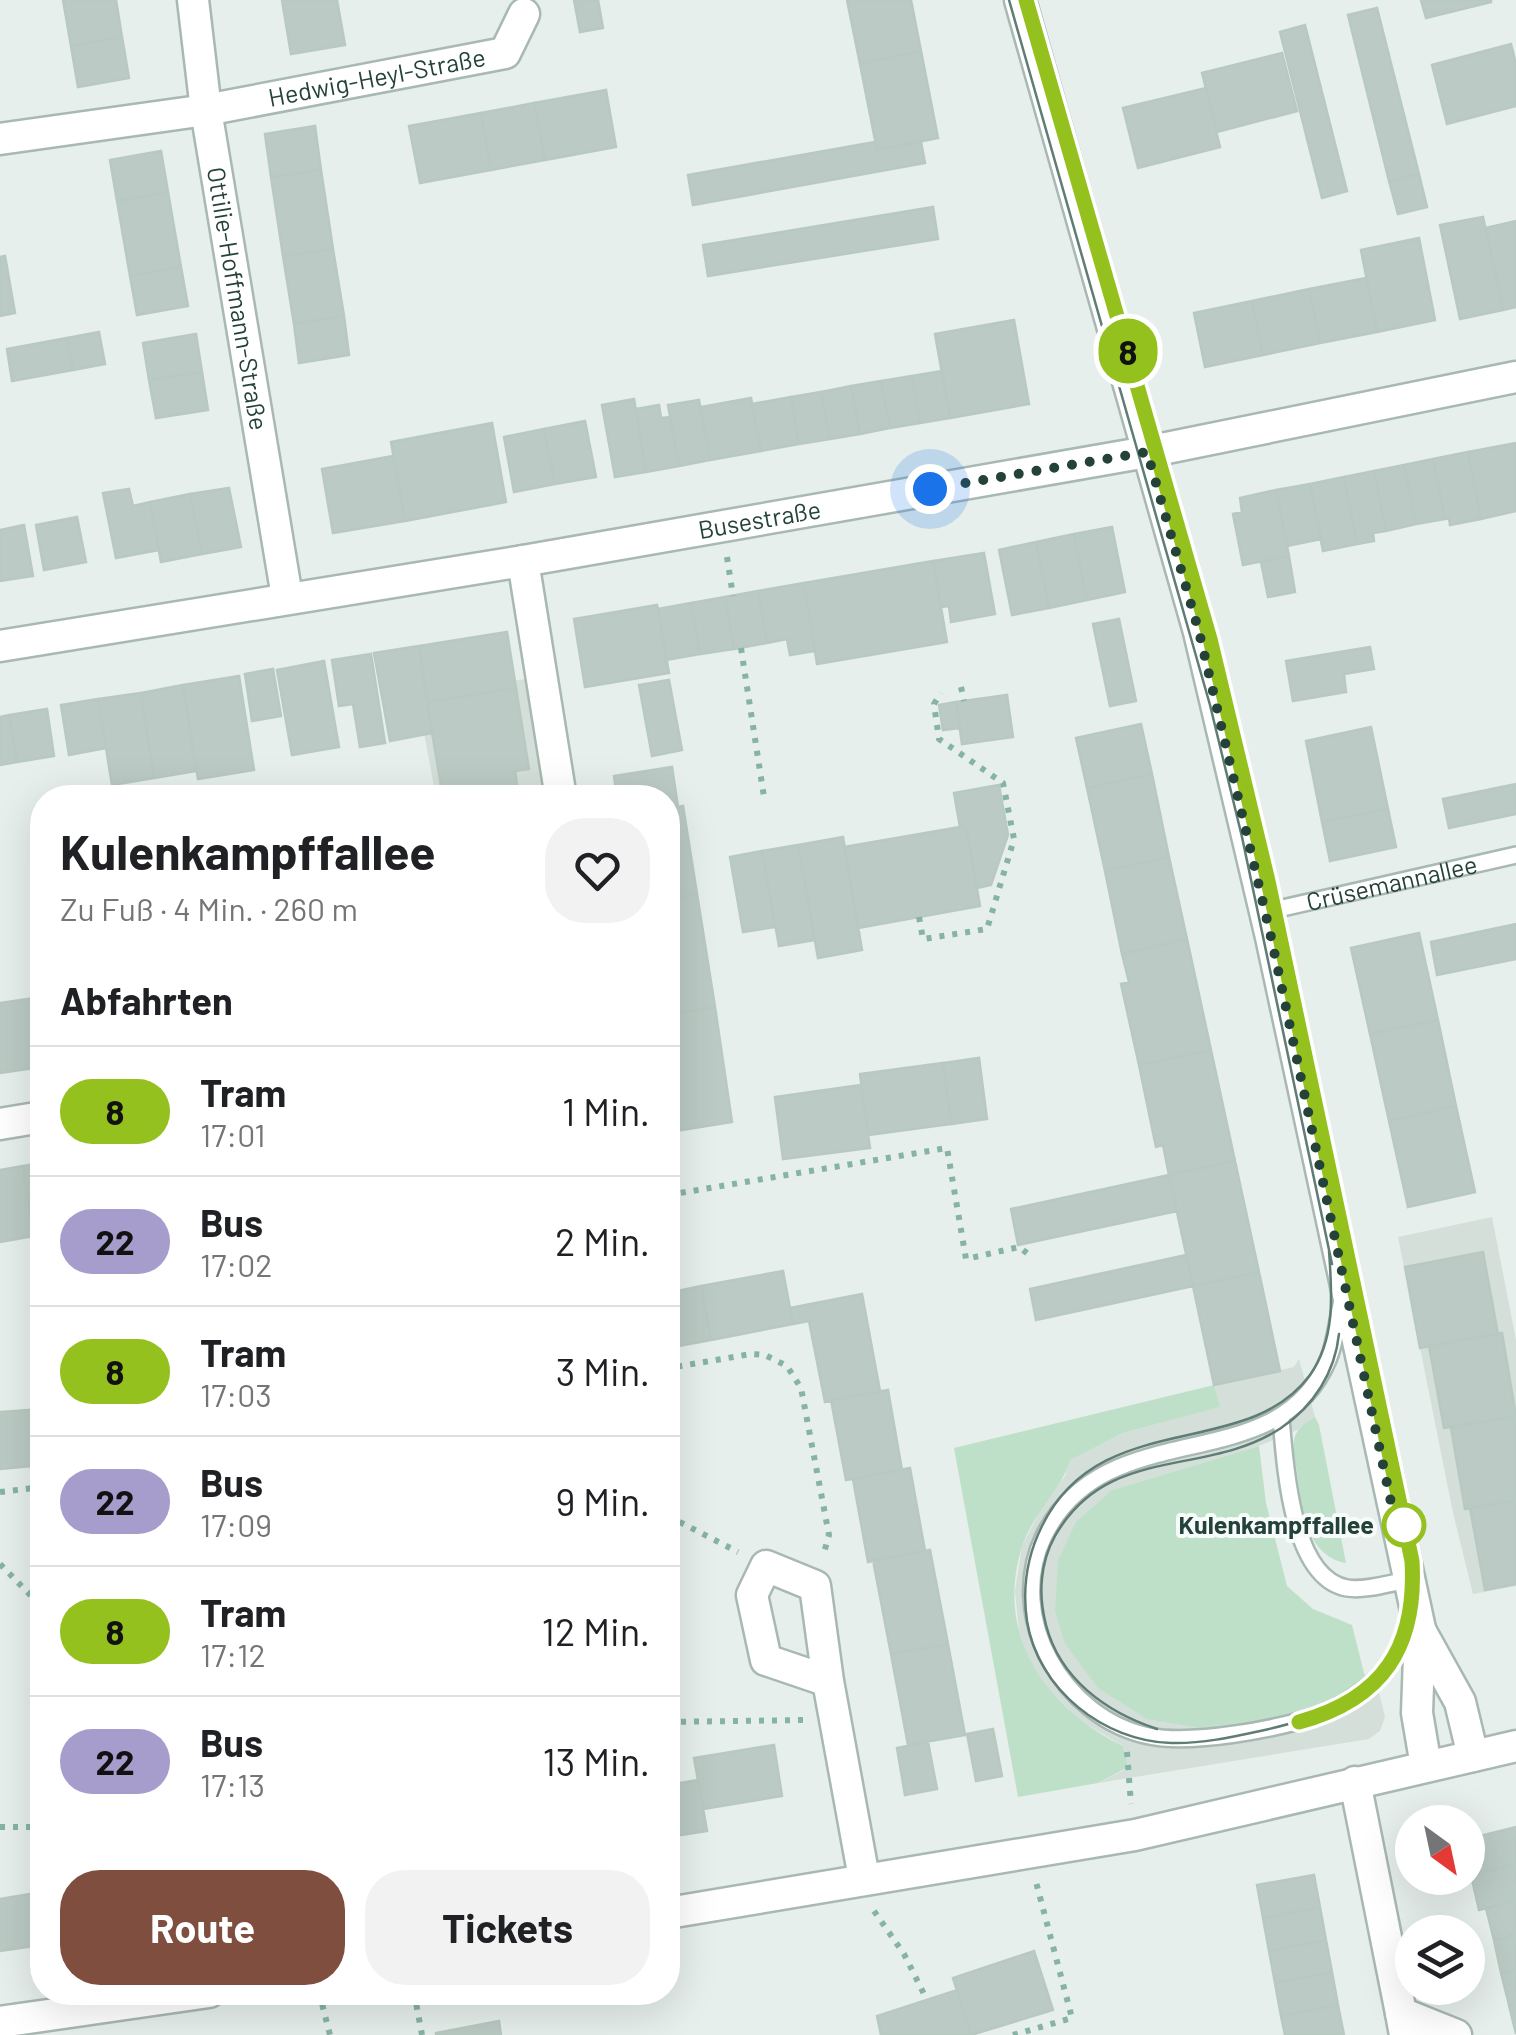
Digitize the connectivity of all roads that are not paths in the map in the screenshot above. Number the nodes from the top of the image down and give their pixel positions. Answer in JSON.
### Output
{"nodes":[{"id":1,"x":194,"y":0,"type":"edge"},
{"id":2,"x":1023,"y":1,"type":"edge"},
{"id":3,"x":524,"y":14,"type":"dead end"},
{"id":4,"x":206,"y":110,"type":"junction"},
{"id":5,"x":0,"y":140,"type":"edge"},
{"id":6,"x":1516,"y":377,"type":"edge"},
{"id":7,"x":1147,"y":452,"type":"junction"},
{"id":8,"x":523,"y":562,"type":"junction"},
{"id":9,"x":287,"y":597,"type":"junction"},
{"id":10,"x":0,"y":646,"type":"edge"},
{"id":11,"x":559,"y":785,"type":"edge"},
{"id":12,"x":1516,"y":855,"type":"edge"},
{"id":13,"x":1265,"y":912,"type":"junction"},
{"id":14,"x":30,"y":1119,"type":"edge"},
{"id":15,"x":0,"y":1124,"type":"edge"},
{"id":16,"x":1345,"y":1288,"type":"junction"},
{"id":17,"x":1280,"y":1418,"type":"junction"},
{"id":18,"x":1408,"y":1580,"type":"junction"},
{"id":19,"x":1420,"y":1629,"type":"junction"},
{"id":20,"x":828,"y":1681,"type":"junction"},
{"id":21,"x":1516,"y":1746,"type":"edge"},
{"id":22,"x":1472,"y":1756,"type":"junction"},
{"id":23,"x":1426,"y":1766,"type":"junction"},
{"id":24,"x":1354,"y":1782,"type":"junction"},
{"id":25,"x":861,"y":1879,"type":"junction"},
{"id":26,"x":680,"y":1910,"type":"edge"},
{"id":27,"x":118,"y":2005,"type":"edge"},
{"id":28,"x":0,"y":2022,"type":"edge"},
{"id":29,"x":1403,"y":2024,"type":"edge"},
{"id":30,"x":1456,"y":2035,"type":"edge"}],
"edges":[{"from":1,"to":4,"type":"street","name":"Ottilie-Hoffmann-Straße"},
{"from":2,"to":7,"type":"street"},
{"from":3,"to":4,"type":"street","name":"Hedwig-Heyl-Straße"},
{"from":4,"to":5,"type":"street"},
{"from":4,"to":9,"type":"street","name":"Ottilie-Hoffmann-Straße"},
{"from":6,"to":7,"type":"street","name":"Busestraße"},
{"from":7,"to":8,"type":"street","name":"Busestraße"},
{"from":7,"to":13,"type":"street"},
{"from":8,"to":9,"type":"street","name":"Busestraße"},
{"from":8,"to":11,"type":"street"},
{"from":9,"to":10,"type":"street","name":"Busestraße"},
{"from":12,"to":13,"type":"lane","name":"Crüsemannallee"},
{"from":13,"to":16,"type":"street"},
{"from":14,"to":15,"type":"street"},
{"from":16,"to":17,"type":"lane"},
{"from":16,"to":18,"type":"street"},
{"from":17,"to":18,"type":"lane"},
{"from":17,"to":19,"type":"lane"},
{"from":18,"to":19,"type":"street"},
{"from":19,"to":22,"type":"street"},
{"from":19,"to":23,"type":"street"},
{"from":20,"to":20,"type":"street"},
{"from":20,"to":25,"type":"street"},
{"from":21,"to":22,"type":"street"},
{"from":22,"to":23,"type":"street"},
{"from":23,"to":24,"type":"street"},
{"from":24,"to":25,"type":"street"},
{"from":24,"to":29,"type":"street"},
{"from":25,"to":26,"type":"street"},
{"from":27,"to":28,"type":"street"},
{"from":29,"to":30,"type":"street"}]}
